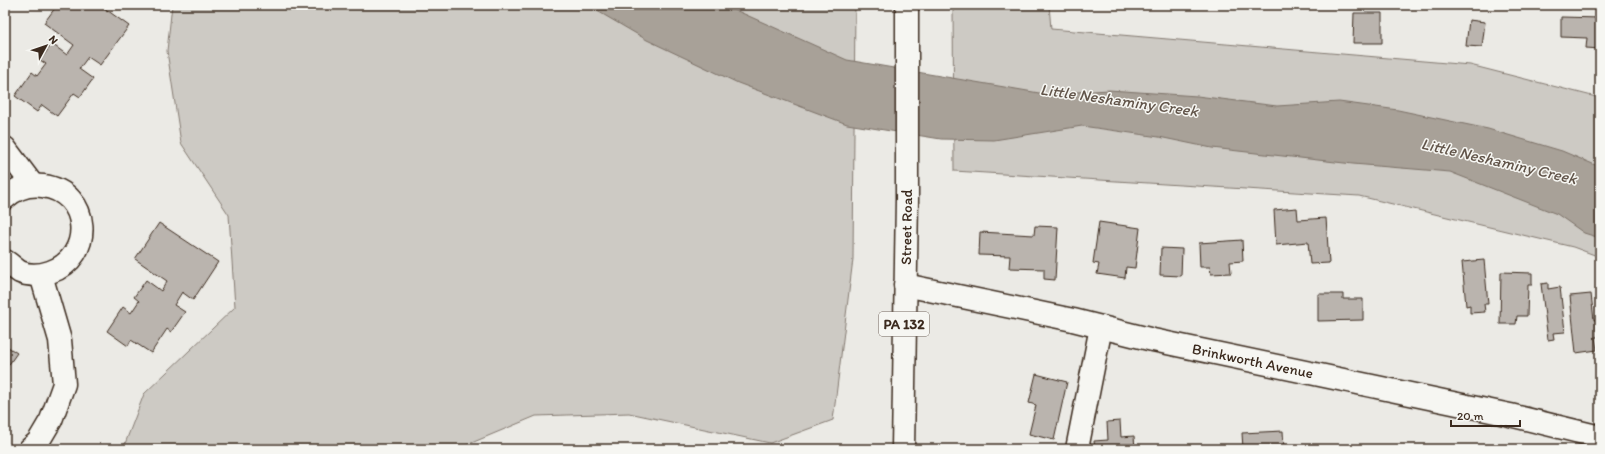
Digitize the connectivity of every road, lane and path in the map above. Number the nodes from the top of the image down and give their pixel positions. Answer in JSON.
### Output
{"nodes":[{"id":1,"x":907,"y":9,"type":"edge"},
{"id":2,"x":5,"y":148,"type":"edge"},
{"id":3,"x":32,"y":184,"type":"junction"},
{"id":4,"x":5,"y":198,"type":"edge"},
{"id":5,"x":5,"y":261,"type":"edge"},
{"id":6,"x":41,"y":275,"type":"junction"},
{"id":7,"x":905,"y":285,"type":"junction"},
{"id":8,"x":1101,"y":327,"type":"junction"},
{"id":9,"x":1600,"y":437,"type":"edge"},
{"id":10,"x":30,"y":449,"type":"edge"},
{"id":11,"x":903,"y":449,"type":"edge"},
{"id":12,"x":1077,"y":449,"type":"edge"}],
"edges":[{"from":1,"to":7,"type":"street","name":"Street Road","number":"PA 132"},
{"from":2,"to":3,"type":"street"},
{"from":3,"to":4,"type":"street"},
{"from":3,"to":6,"type":"street"},
{"from":5,"to":6,"type":"street"},
{"from":6,"to":10,"type":"street"},
{"from":7,"to":8,"type":"street","name":"Brinkworth Avenue"},
{"from":7,"to":11,"type":"street","name":"Street Road","number":"PA 132"},
{"from":8,"to":9,"type":"street","name":"Brinkworth Avenue"},
{"from":8,"to":12,"type":"street"}]}
